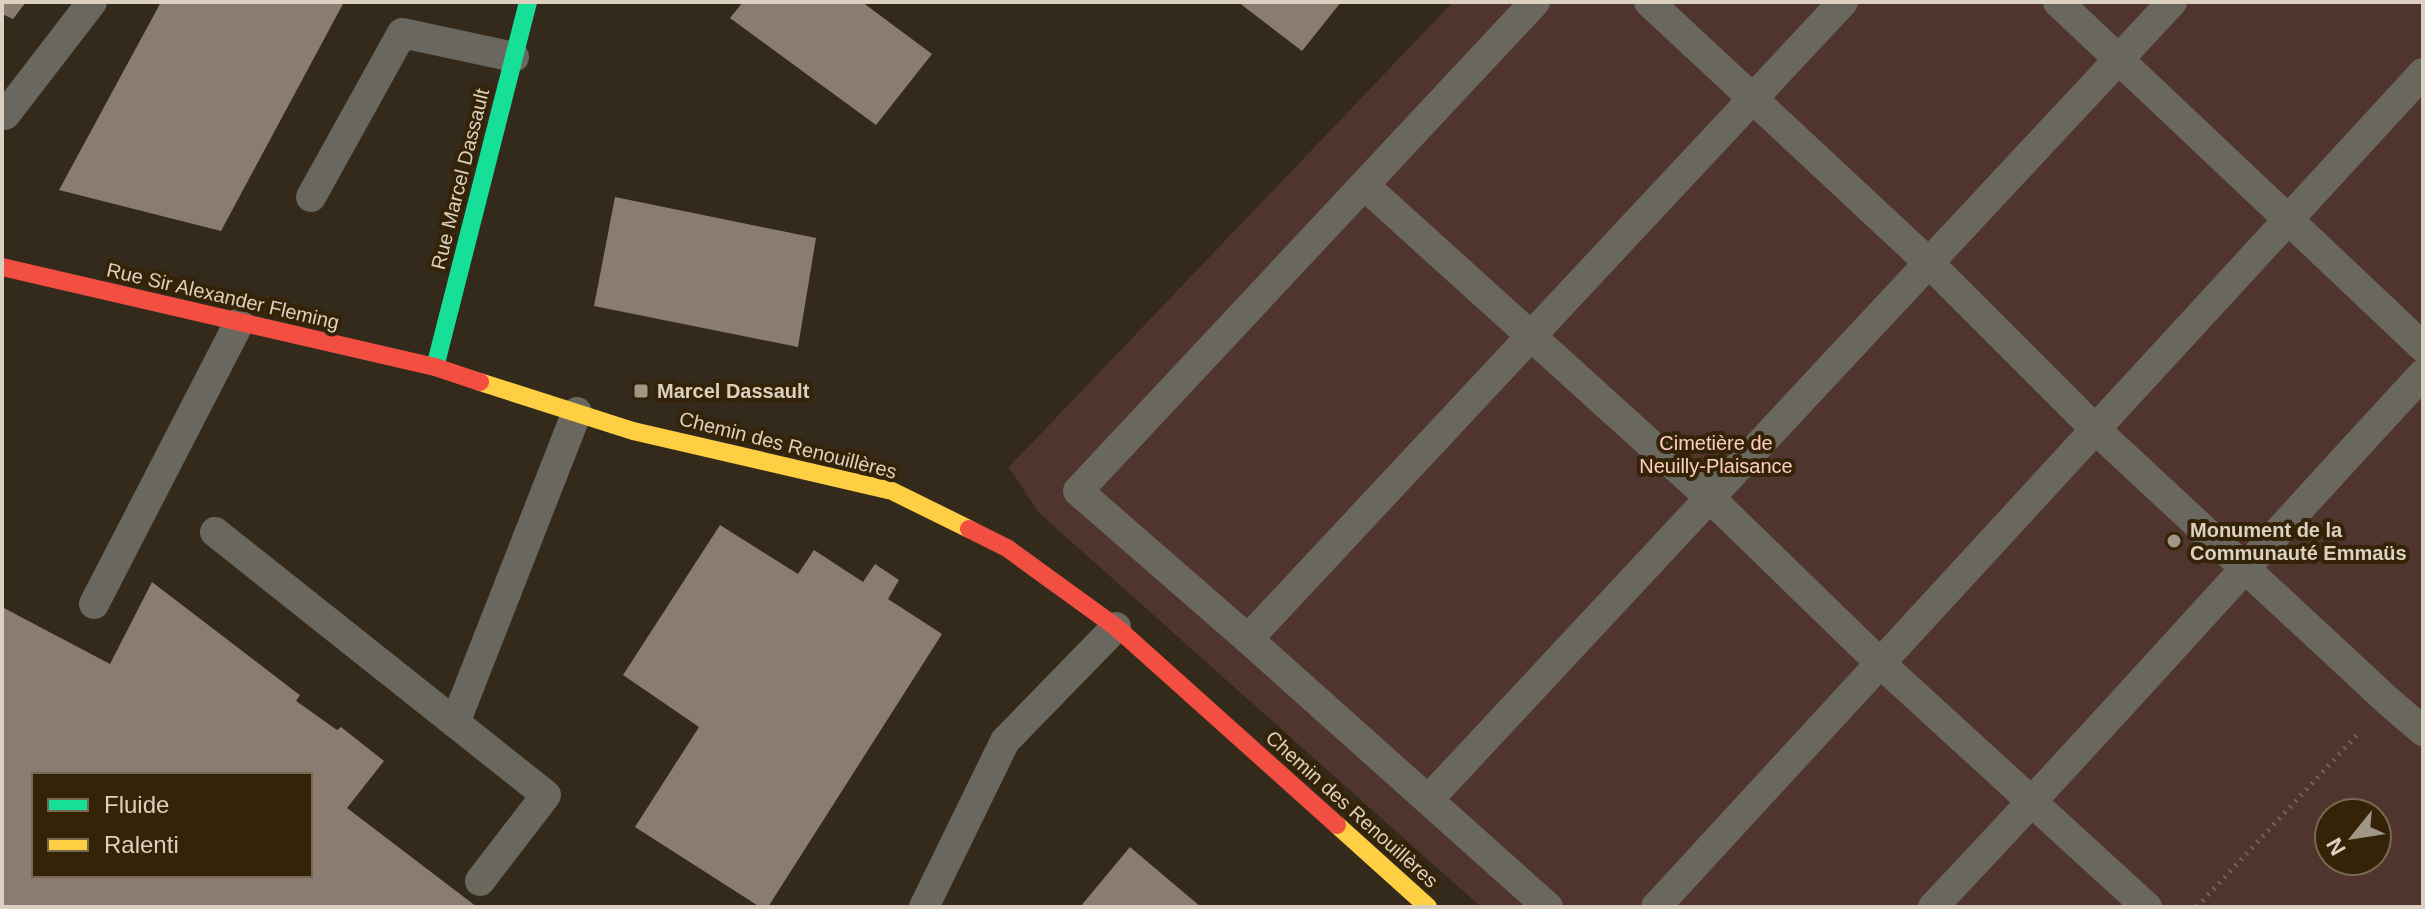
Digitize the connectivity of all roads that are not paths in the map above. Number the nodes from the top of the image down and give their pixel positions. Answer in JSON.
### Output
{"nodes":[{"id":1,"x":92,"y":2,"type":"edge"},
{"id":2,"x":528,"y":2,"type":"edge"},
{"id":3,"x":1535,"y":2,"type":"edge"},
{"id":4,"x":1649,"y":2,"type":"edge"},
{"id":5,"x":1843,"y":2,"type":"edge"},
{"id":6,"x":2058,"y":2,"type":"edge"},
{"id":7,"x":2172,"y":2,"type":"edge"},
{"id":8,"x":514,"y":57,"type":"junction"},
{"id":9,"x":2120,"y":58,"type":"junction"},
{"id":10,"x":2423,"y":73,"type":"edge"},
{"id":11,"x":1753,"y":99,"type":"junction"},
{"id":12,"x":2,"y":114,"type":"edge"},
{"id":13,"x":1364,"y":185,"type":"junction"},
{"id":14,"x":311,"y":197,"type":"dead end"},
{"id":15,"x":2288,"y":220,"type":"junction"},
{"id":16,"x":1929,"y":263,"type":"junction"},
{"id":17,"x":2,"y":267,"type":"edge"},
{"id":18,"x":239,"y":323,"type":"junction"},
{"id":19,"x":1530,"y":338,"type":"junction"},
{"id":20,"x":2423,"y":347,"type":"edge"},
{"id":21,"x":435,"y":367,"type":"junction"},
{"id":22,"x":2423,"y":374,"type":"edge"},
{"id":23,"x":577,"y":412,"type":"junction"},
{"id":24,"x":2095,"y":429,"type":"junction"},
{"id":25,"x":1710,"y":498,"type":"junction"},
{"id":26,"x":215,"y":532,"type":"dead end"},
{"id":27,"x":2243,"y":568,"type":"junction"},
{"id":28,"x":94,"y":604,"type":"dead end"},
{"id":29,"x":1116,"y":627,"type":"junction"},
{"id":30,"x":1248,"y":639,"type":"junction"},
{"id":31,"x":1880,"y":663,"type":"junction"},
{"id":32,"x":455,"y":723,"type":"junction"},
{"id":33,"x":2423,"y":731,"type":"edge"},
{"id":34,"x":1428,"y":800,"type":"junction"},
{"id":35,"x":2034,"y":801,"type":"junction"},
{"id":36,"x":480,"y":881,"type":"dead end"},
{"id":37,"x":924,"y":907,"type":"edge"},
{"id":38,"x":1428,"y":907,"type":"edge"},
{"id":39,"x":1548,"y":907,"type":"edge"},
{"id":40,"x":1656,"y":907,"type":"edge"},
{"id":41,"x":1933,"y":907,"type":"edge"},
{"id":42,"x":2147,"y":907,"type":"edge"}],
"edges":[{"from":1,"to":12,"type":"lane"},
{"from":2,"to":8,"type":"street","name":"Rue Marcel Dassault"},
{"from":3,"to":13,"type":"lane"},
{"from":4,"to":11,"type":"lane"},
{"from":5,"to":11,"type":"lane"},
{"from":6,"to":9,"type":"lane"},
{"from":7,"to":9,"type":"lane"},
{"from":8,"to":14,"type":"lane"},
{"from":8,"to":21,"type":"street","name":"Rue Marcel Dassault"},
{"from":9,"to":15,"type":"lane"},
{"from":9,"to":16,"type":"lane"},
{"from":10,"to":15,"type":"lane"},
{"from":11,"to":16,"type":"lane"},
{"from":11,"to":19,"type":"lane"},
{"from":13,"to":19,"type":"lane"},
{"from":13,"to":30,"type":"lane"},
{"from":15,"to":20,"type":"lane"},
{"from":15,"to":24,"type":"lane"},
{"from":16,"to":24,"type":"lane"},
{"from":16,"to":25,"type":"lane"},
{"from":17,"to":18,"type":"street","name":"Rue Sir Alexander Fleming"},
{"from":18,"to":21,"type":"street","name":"Rue Sir Alexander Fleming"},
{"from":18,"to":28,"type":"lane"},
{"from":19,"to":25,"type":"lane"},
{"from":19,"to":30,"type":"lane"},
{"from":21,"to":23,"type":"street","name":"Chemin des Renouillères"},
{"from":22,"to":27,"type":"lane"},
{"from":23,"to":29,"type":"street","name":"Chemin des Renouillères"},
{"from":23,"to":32,"type":"lane"},
{"from":24,"to":27,"type":"lane"},
{"from":24,"to":31,"type":"lane"},
{"from":25,"to":31,"type":"lane"},
{"from":25,"to":34,"type":"lane"},
{"from":26,"to":32,"type":"lane"},
{"from":27,"to":33,"type":"lane"},
{"from":27,"to":35,"type":"lane"},
{"from":29,"to":37,"type":"lane"},
{"from":29,"to":38,"type":"street","name":"Chemin des Renouillères"},
{"from":30,"to":34,"type":"lane"},
{"from":31,"to":35,"type":"lane"},
{"from":31,"to":40,"type":"lane"},
{"from":32,"to":36,"type":"lane"},
{"from":34,"to":39,"type":"lane"},
{"from":35,"to":41,"type":"lane"},
{"from":35,"to":42,"type":"lane"}]}
